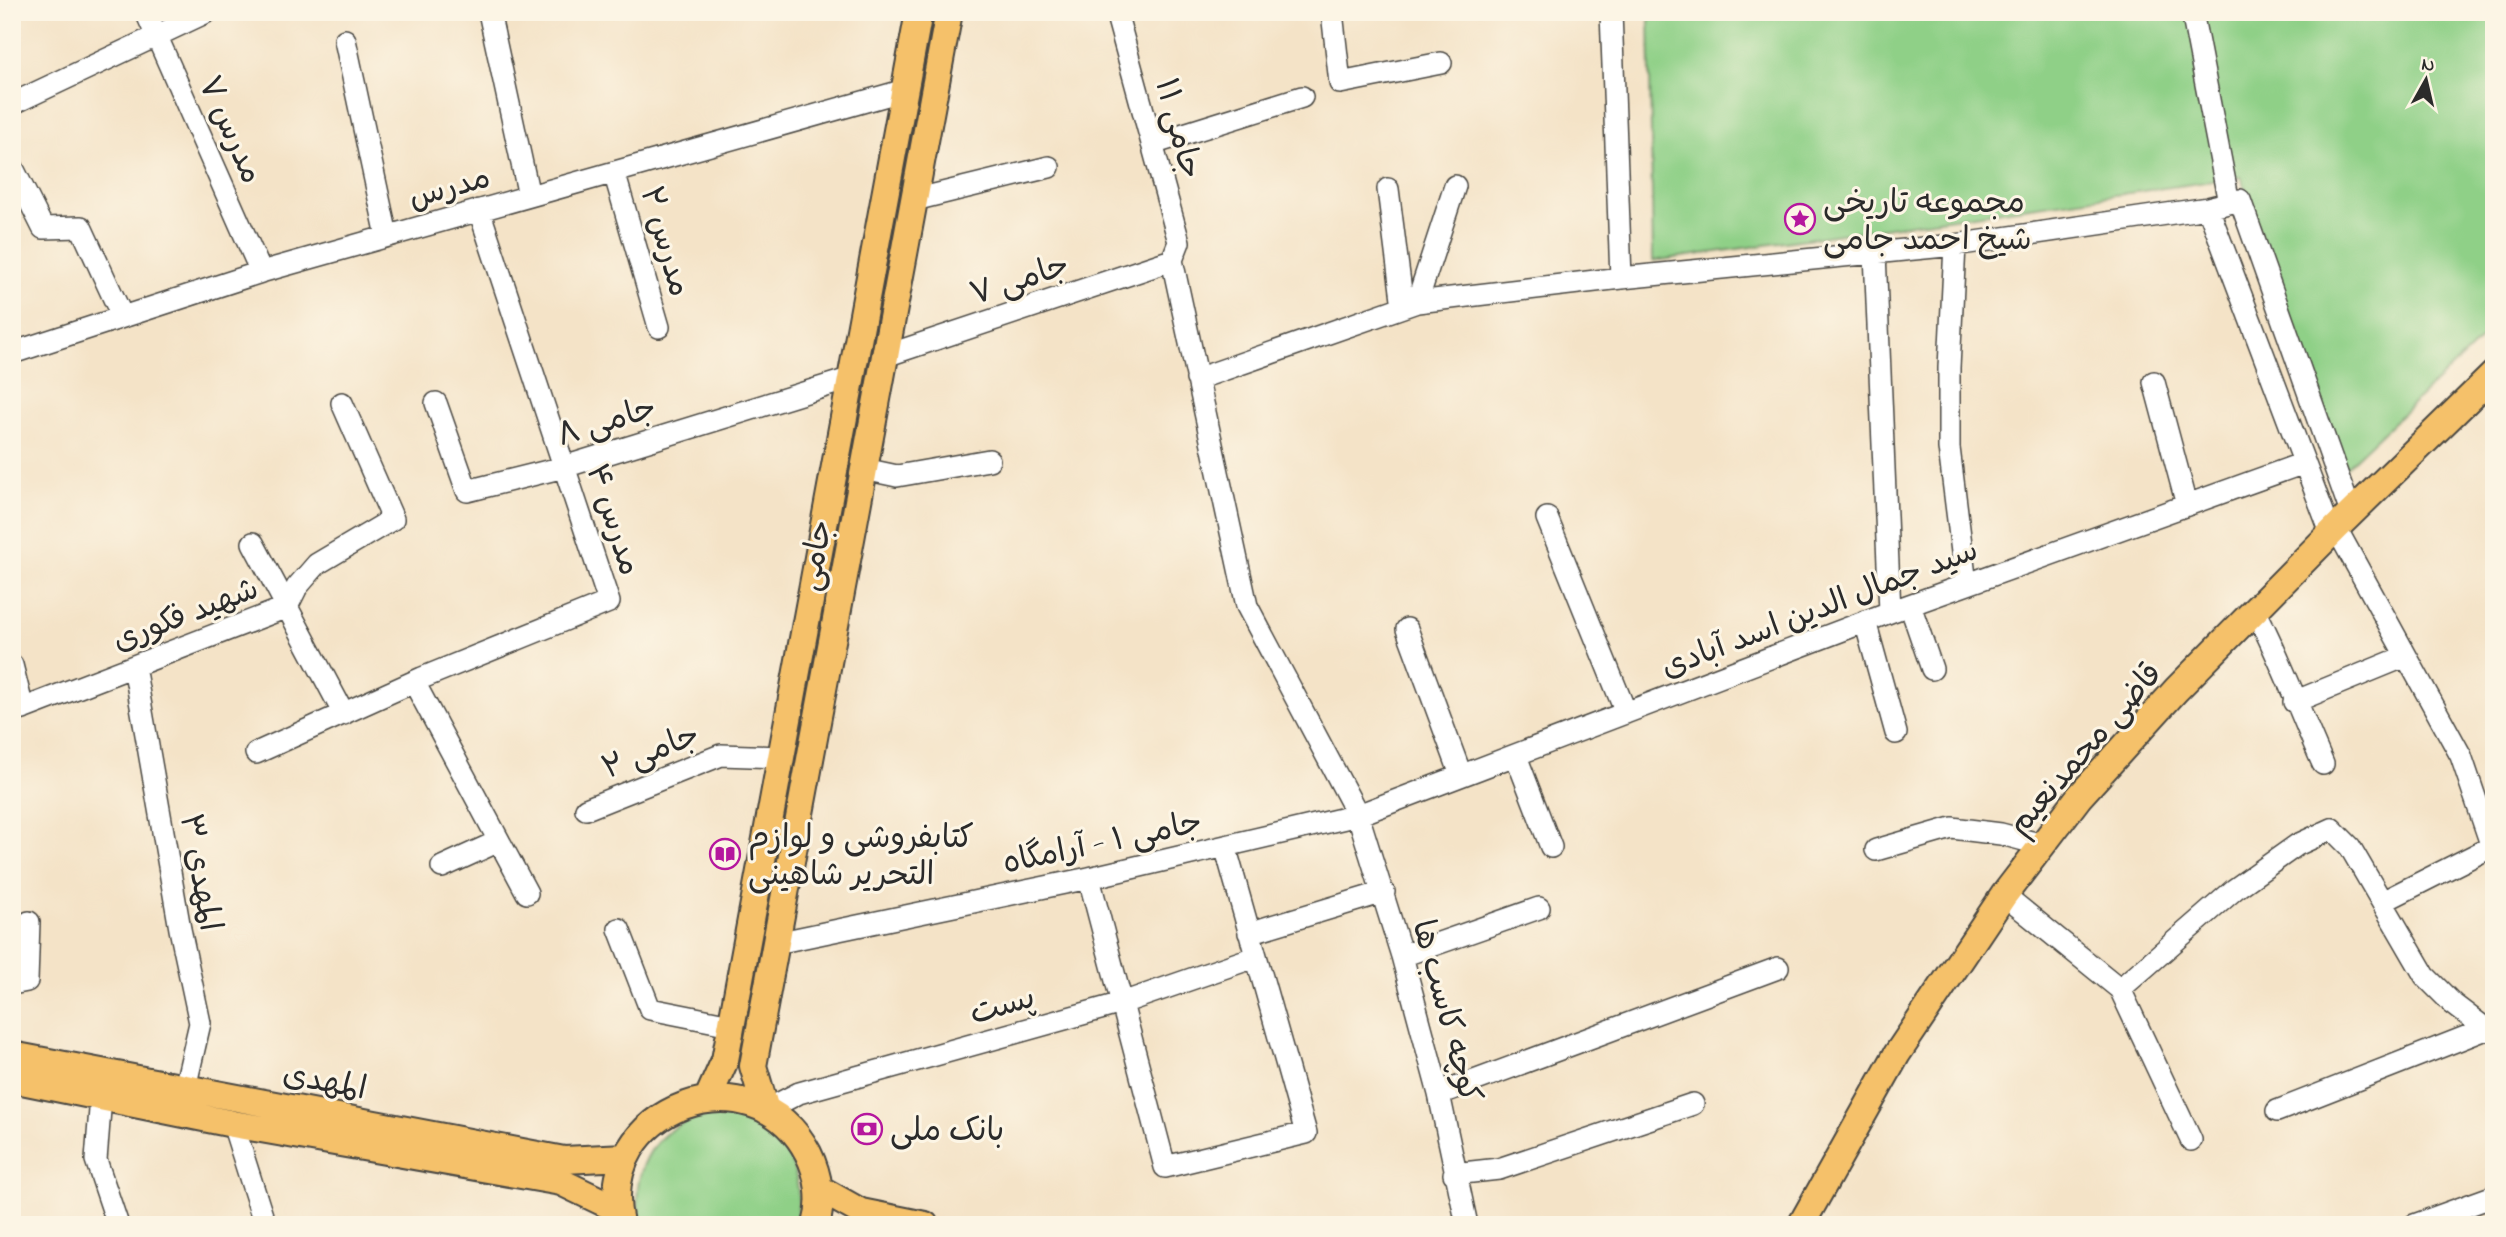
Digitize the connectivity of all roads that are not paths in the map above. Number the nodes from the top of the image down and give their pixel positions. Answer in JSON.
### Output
{"nodes":[{"id":1,"x":146,"y":12,"type":"edge"},
{"id":2,"x":207,"y":12,"type":"edge"},
{"id":3,"x":489,"y":12,"type":"edge"},
{"id":4,"x":919,"y":12,"type":"edge"},
{"id":5,"x":949,"y":12,"type":"edge"},
{"id":6,"x":1116,"y":12,"type":"edge"},
{"id":7,"x":1332,"y":12,"type":"edge"},
{"id":8,"x":1611,"y":12,"type":"edge"},
{"id":9,"x":2192,"y":12,"type":"edge"},
{"id":10,"x":156,"y":36,"type":"junction"},
{"id":11,"x":345,"y":40,"type":"dead end"},
{"id":12,"x":1441,"y":62,"type":"dead end"},
{"id":13,"x":905,"y":90,"type":"junction"},
{"id":14,"x":935,"y":90,"type":"junction"},
{"id":15,"x":1302,"y":97,"type":"dead end"},
{"id":16,"x":12,"y":104,"type":"edge"},
{"id":17,"x":1152,"y":144,"type":"junction"},
{"id":18,"x":12,"y":166,"type":"edge"},
{"id":19,"x":1049,"y":167,"type":"dead end"},
{"id":20,"x":614,"y":172,"type":"junction"},
{"id":21,"x":1455,"y":186,"type":"dead end"},
{"id":22,"x":1388,"y":190,"type":"dead end"},
{"id":23,"x":529,"y":196,"type":"junction"},
{"id":24,"x":914,"y":200,"type":"junction"},
{"id":25,"x":2234,"y":202,"type":"junction"},
{"id":26,"x":2207,"y":208,"type":"junction"},
{"id":27,"x":479,"y":210,"type":"junction"},
{"id":28,"x":387,"y":236,"type":"junction"},
{"id":29,"x":1955,"y":245,"type":"junction"},
{"id":30,"x":1875,"y":253,"type":"junction"},
{"id":31,"x":1172,"y":260,"type":"junction"},
{"id":32,"x":261,"y":272,"type":"junction"},
{"id":33,"x":1621,"y":278,"type":"junction"},
{"id":34,"x":1410,"y":305,"type":"junction"},
{"id":35,"x":122,"y":316,"type":"junction"},
{"id":36,"x":659,"y":327,"type":"dead end"},
{"id":37,"x":12,"y":353,"type":"edge"},
{"id":38,"x":885,"y":356,"type":"junction"},
{"id":39,"x":2494,"y":374,"type":"edge"},
{"id":40,"x":852,"y":378,"type":"junction"},
{"id":41,"x":1197,"y":379,"type":"junction"},
{"id":42,"x":2154,"y":382,"type":"dead end"},
{"id":43,"x":436,"y":402,"type":"dead end"},
{"id":44,"x":342,"y":403,"type":"dead end"},
{"id":45,"x":989,"y":460,"type":"dead end"},
{"id":46,"x":2304,"y":463,"type":"junction"},
{"id":47,"x":564,"y":467,"type":"junction"},
{"id":48,"x":864,"y":469,"type":"junction"},
{"id":49,"x":2187,"y":505,"type":"junction"},
{"id":50,"x":1547,"y":518,"type":"dead end"},
{"id":51,"x":2340,"y":524,"type":"junction"},
{"id":52,"x":253,"y":543,"type":"dead end"},
{"id":53,"x":1966,"y":584,"type":"junction"},
{"id":54,"x":287,"y":607,"type":"junction"},
{"id":55,"x":1900,"y":608,"type":"junction"},
{"id":56,"x":2255,"y":610,"type":"junction"},
{"id":57,"x":1865,"y":621,"type":"junction"},
{"id":58,"x":1407,"y":629,"type":"dead end"},
{"id":59,"x":2406,"y":656,"type":"junction"},
{"id":60,"x":12,"y":665,"type":"edge"},
{"id":61,"x":134,"y":666,"type":"junction"},
{"id":62,"x":1932,"y":669,"type":"dead end"},
{"id":63,"x":414,"y":682,"type":"junction"},
{"id":64,"x":2294,"y":702,"type":"junction"},
{"id":65,"x":18,"y":711,"type":"edge"},
{"id":66,"x":344,"y":713,"type":"junction"},
{"id":67,"x":1626,"y":713,"type":"junction"},
{"id":68,"x":1896,"y":733,"type":"dead end"},
{"id":69,"x":256,"y":753,"type":"dead end"},
{"id":70,"x":1516,"y":756,"type":"junction"},
{"id":71,"x":781,"y":757,"type":"junction"},
{"id":72,"x":2323,"y":764,"type":"dead end"},
{"id":73,"x":1461,"y":775,"type":"junction"},
{"id":74,"x":586,"y":809,"type":"dead end"},
{"id":75,"x":1357,"y":815,"type":"junction"},
{"id":76,"x":499,"y":841,"type":"junction"},
{"id":77,"x":2043,"y":845,"type":"junction"},
{"id":78,"x":2492,"y":845,"type":"edge"},
{"id":79,"x":1225,"y":846,"type":"junction"},
{"id":80,"x":1551,"y":847,"type":"dead end"},
{"id":81,"x":1876,"y":850,"type":"dead end"},
{"id":82,"x":442,"y":867,"type":"dead end"},
{"id":83,"x":1088,"y":878,"type":"junction"},
{"id":84,"x":1384,"y":892,"type":"junction"},
{"id":85,"x":527,"y":893,"type":"dead end"},
{"id":86,"x":2004,"y":894,"type":"junction"},
{"id":87,"x":2382,"y":902,"type":"junction"},
{"id":88,"x":1539,"y":908,"type":"dead end"},
{"id":89,"x":29,"y":922,"type":"dead end"},
{"id":90,"x":619,"y":929,"type":"dead end"},
{"id":91,"x":1249,"y":933,"type":"junction"},
{"id":92,"x":776,"y":943,"type":"junction"},
{"id":93,"x":1402,"y":956,"type":"junction"},
{"id":94,"x":1255,"y":957,"type":"junction"},
{"id":95,"x":1778,"y":968,"type":"dead end"},
{"id":96,"x":12,"y":984,"type":"edge"},
{"id":97,"x":2120,"y":989,"type":"junction"},
{"id":98,"x":1122,"y":1003,"type":"junction"},
{"id":99,"x":731,"y":1025,"type":"junction"},
{"id":100,"x":2490,"y":1030,"type":"edge"},
{"id":101,"x":12,"y":1055,"type":"edge"},
{"id":102,"x":12,"y":1079,"type":"edge"},
{"id":103,"x":185,"y":1088,"type":"junction"},
{"id":104,"x":1439,"y":1094,"type":"junction"},
{"id":105,"x":101,"y":1097,"type":"junction"},
{"id":106,"x":708,"y":1098,"type":"junction"},
{"id":107,"x":1693,"y":1104,"type":"dead end"},
{"id":108,"x":765,"y":1110,"type":"junction"},
{"id":109,"x":2277,"y":1111,"type":"dead end"},
{"id":110,"x":233,"y":1124,"type":"junction"},
{"id":111,"x":2190,"y":1140,"type":"dead end"},
{"id":112,"x":625,"y":1157,"type":"junction"},
{"id":113,"x":1454,"y":1174,"type":"junction"},
{"id":114,"x":820,"y":1189,"type":"junction"},
{"id":115,"x":2494,"y":1196,"type":"edge"},
{"id":116,"x":619,"y":1217,"type":"edge"},
{"id":117,"x":118,"y":1225,"type":"edge"},
{"id":118,"x":265,"y":1225,"type":"edge"},
{"id":119,"x":816,"y":1225,"type":"edge"},
{"id":120,"x":925,"y":1225,"type":"edge"},
{"id":121,"x":1467,"y":1225,"type":"edge"},
{"id":122,"x":1801,"y":1225,"type":"edge"},
{"id":123,"x":2414,"y":1225,"type":"edge"}],
"edges":[{"from":1,"to":10,"type":"street","name":"مدرس ۷"},
{"from":2,"to":10,"type":"street"},
{"from":3,"to":23,"type":"street"},
{"from":4,"to":13,"type":"main road","name":"جامی"},
{"from":5,"to":14,"type":"main road","name":"جامی"},
{"from":6,"to":17,"type":"street","name":"جامی ۱۱"},
{"from":7,"to":12,"type":"street"},
{"from":8,"to":33,"type":"street"},
{"from":9,"to":25,"type":"street"},
{"from":10,"to":16,"type":"street"},
{"from":10,"to":32,"type":"street","name":"مدرس ۷"},
{"from":11,"to":28,"type":"street"},
{"from":13,"to":14,"type":"main road"},
{"from":13,"to":20,"type":"street","name":"مدرس"},
{"from":13,"to":40,"type":"main road","name":"جامی"},
{"from":14,"to":24,"type":"main road","name":"جامی"},
{"from":15,"to":17,"type":"street"},
{"from":17,"to":31,"type":"street","name":"جامی ۱۱"},
{"from":18,"to":35,"type":"street"},
{"from":19,"to":24,"type":"street"},
{"from":20,"to":23,"type":"street","name":"مدرس"},
{"from":20,"to":36,"type":"street","name":"مدرس ۲"},
{"from":21,"to":34,"type":"street"},
{"from":22,"to":34,"type":"street"},
{"from":23,"to":27,"type":"street","name":"مدرس"},
{"from":24,"to":38,"type":"main road","name":"جامی"},
{"from":25,"to":26,"type":"street"},
{"from":25,"to":51,"type":"street"},
{"from":26,"to":29,"type":"street"},
{"from":26,"to":46,"type":"street"},
{"from":27,"to":28,"type":"street","name":"مدرس"},
{"from":27,"to":47,"type":"street","name":"مدرس ۴"},
{"from":28,"to":32,"type":"street","name":"مدرس"},
{"from":29,"to":30,"type":"street"},
{"from":29,"to":53,"type":"street"},
{"from":30,"to":33,"type":"street"},
{"from":30,"to":55,"type":"street"},
{"from":31,"to":38,"type":"street","name":"جامی ۷"},
{"from":31,"to":41,"type":"street","name":"جامی ۱۱"},
{"from":32,"to":35,"type":"street","name":"مدرس"},
{"from":33,"to":34,"type":"street"},
{"from":34,"to":41,"type":"street"},
{"from":35,"to":37,"type":"street","name":"مدرس"},
{"from":38,"to":48,"type":"main road","name":"جامی"},
{"from":39,"to":51,"type":"main road","name":"قاضی محمدنعیم"},
{"from":40,"to":47,"type":"street","name":"جامی ۸"},
{"from":40,"to":71,"type":"main road","name":"جامی"},
{"from":41,"to":75,"type":"street","name":"کوچه کاسب ها"},
{"from":42,"to":49,"type":"street"},
{"from":43,"to":47,"type":"street","name":"جامی ۸"},
{"from":44,"to":54,"type":"street","name":"شهید فکوری"},
{"from":45,"to":48,"type":"street"},
{"from":46,"to":49,"type":"street","name":"سید جمال الدین اسد آبادی"},
{"from":46,"to":51,"type":"street"},
{"from":47,"to":63,"type":"street","name":"مدرس ۴"},
{"from":48,"to":92,"type":"main road","name":"جامی"},
{"from":49,"to":53,"type":"street","name":"سید جمال الدین اسد آبادی"},
{"from":50,"to":67,"type":"street"},
{"from":51,"to":56,"type":"main road","name":"قاضی محمدنعیم"},
{"from":51,"to":59,"type":"street"},
{"from":52,"to":54,"type":"street"},
{"from":53,"to":55,"type":"street","name":"سید جمال الدین اسد آبادی"},
{"from":54,"to":61,"type":"street","name":"شهید فکوری"},
{"from":54,"to":66,"type":"street"},
{"from":55,"to":57,"type":"street","name":"سید جمال الدین اسد آبادی"},
{"from":55,"to":62,"type":"street"},
{"from":56,"to":64,"type":"street"},
{"from":56,"to":77,"type":"main road","name":"قاضی محمدنعیم"},
{"from":57,"to":67,"type":"street","name":"سید جمال الدین اسد آبادی"},
{"from":57,"to":68,"type":"street"},
{"from":58,"to":73,"type":"street"},
{"from":59,"to":64,"type":"street"},
{"from":59,"to":78,"type":"street"},
{"from":60,"to":65,"type":"street"},
{"from":61,"to":65,"type":"street","name":"شهید فکوری"},
{"from":61,"to":103,"type":"street","name":"المهدی ۳"},
{"from":63,"to":66,"type":"street","name":"مدرس ۴"},
{"from":63,"to":76,"type":"street"},
{"from":64,"to":72,"type":"street"},
{"from":66,"to":69,"type":"street","name":"مدرس ۴"},
{"from":67,"to":70,"type":"street","name":"سید جمال الدین اسد آبادی"},
{"from":70,"to":73,"type":"street","name":"سید جمال الدین اسد آبادی"},
{"from":70,"to":80,"type":"street"},
{"from":71,"to":74,"type":"street","name":"جامی ۲"},
{"from":71,"to":99,"type":"main road","name":"جامی"},
{"from":73,"to":75,"type":"street","name":"سید جمال الدین اسد آبادی"},
{"from":75,"to":79,"type":"street","name":"جامی ۱ - آرامگاه"},
{"from":75,"to":84,"type":"street","name":"کوچه کاسب ها"},
{"from":76,"to":82,"type":"street"},
{"from":76,"to":85,"type":"street"},
{"from":77,"to":81,"type":"street"},
{"from":77,"to":86,"type":"main road","name":"قاضی محمدنعیم"},
{"from":78,"to":87,"type":"street"},
{"from":79,"to":83,"type":"street","name":"جامی ۱ - آرامگاه"},
{"from":79,"to":91,"type":"street"},
{"from":83,"to":92,"type":"street","name":"جامی ۱ - آرامگاه"},
{"from":83,"to":98,"type":"street"},
{"from":84,"to":91,"type":"street"},
{"from":84,"to":93,"type":"street","name":"کوچه کاسب ها"},
{"from":86,"to":97,"type":"street"},
{"from":86,"to":122,"type":"main road","name":"قاضی محمدنعیم"},
{"from":87,"to":97,"type":"street"},
{"from":87,"to":100,"type":"street"},
{"from":88,"to":93,"type":"street"},
{"from":89,"to":96,"type":"street"},
{"from":90,"to":99,"type":"street"},
{"from":91,"to":94,"type":"street"},
{"from":92,"to":108,"type":"main road","name":"جامی"},
{"from":93,"to":104,"type":"street","name":"کوچه کاسب ها"},
{"from":94,"to":98,"type":"street","name":"پست"},
{"from":94,"to":98,"type":"street"},
{"from":95,"to":104,"type":"street"},
{"from":97,"to":111,"type":"street"},
{"from":98,"to":108,"type":"street","name":"پست"},
{"from":99,"to":106,"type":"main road","name":"جامی"},
{"from":100,"to":109,"type":"street"},
{"from":101,"to":103,"type":"main road","name":"المهدی"},
{"from":102,"to":105,"type":"main road","name":"المهدی"},
{"from":103,"to":112,"type":"main road","name":"المهدی"},
{"from":104,"to":113,"type":"street","name":"کوچه کاسب ها"},
{"from":105,"to":110,"type":"main road","name":"المهدی"},
{"from":105,"to":117,"type":"street"},
{"from":106,"to":108,"type":"main road"},
{"from":106,"to":112,"type":"main road"},
{"from":107,"to":113,"type":"street"},
{"from":108,"to":114,"type":"main road"},
{"from":110,"to":116,"type":"main road","name":"المهدی"},
{"from":110,"to":118,"type":"street"},
{"from":112,"to":116,"type":"main road"},
{"from":113,"to":121,"type":"street","name":"کوچه کاسب ها"},
{"from":114,"to":119,"type":"main road"},
{"from":114,"to":120,"type":"main road"},
{"from":115,"to":123,"type":"street"}]}
